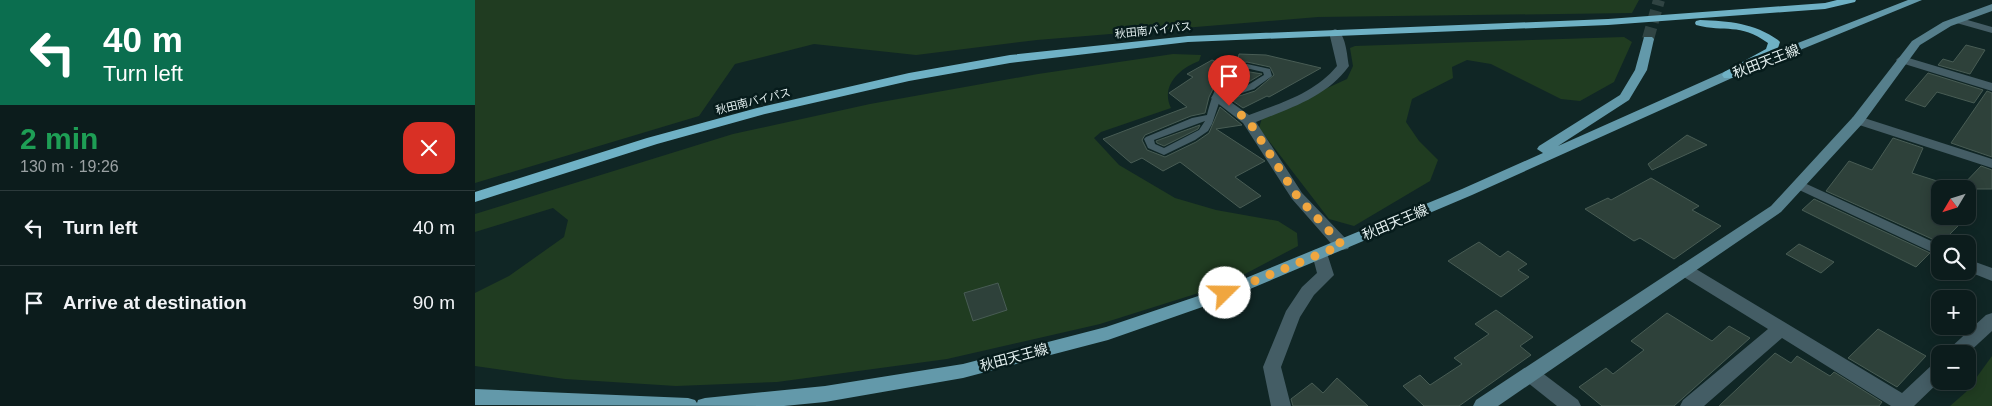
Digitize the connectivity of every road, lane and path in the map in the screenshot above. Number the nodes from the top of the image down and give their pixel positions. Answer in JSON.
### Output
{"nodes":[{"id":1,"x":1851,"y":0,"type":"edge"},
{"id":2,"x":1917,"y":0,"type":"edge"},
{"id":3,"x":1992,"y":7,"type":"edge"},
{"id":4,"x":1957,"y":20,"type":"junction"},
{"id":5,"x":1608,"y":22,"type":"junction"},
{"id":6,"x":1992,"y":30,"type":"edge"},
{"id":7,"x":1335,"y":32,"type":"junction"},
{"id":8,"x":1647,"y":39,"type":"tunnel mouth"},
{"id":9,"x":1902,"y":60,"type":"junction"},
{"id":10,"x":1728,"y":75,"type":"junction"},
{"id":11,"x":1992,"y":87,"type":"edge"},
{"id":12,"x":1217,"y":98,"type":"junction"},
{"id":13,"x":1210,"y":117,"type":"junction"},
{"id":14,"x":1248,"y":120,"type":"junction"},
{"id":15,"x":1858,"y":120,"type":"junction"},
{"id":16,"x":1992,"y":164,"type":"edge"},
{"id":17,"x":1504,"y":174,"type":"junction"},
{"id":18,"x":1800,"y":185,"type":"junction"},
{"id":19,"x":475,"y":197,"type":"edge"},
{"id":20,"x":1342,"y":245,"type":"junction"},
{"id":21,"x":1931,"y":247,"type":"edge"},
{"id":22,"x":1320,"y":254,"type":"junction"},
{"id":23,"x":1976,"y":268,"type":"edge"},
{"id":24,"x":1685,"y":270,"type":"junction"},
{"id":25,"x":1992,"y":275,"type":"edge"},
{"id":26,"x":1992,"y":320,"type":"edge"},
{"id":27,"x":1781,"y":329,"type":"junction"},
{"id":28,"x":1966,"y":345,"type":"edge"},
{"id":29,"x":1529,"y":374,"type":"junction"},
{"id":30,"x":1931,"y":378,"type":"edge"},
{"id":31,"x":475,"y":397,"type":"edge"},
{"id":32,"x":1902,"y":405,"type":"edge"},
{"id":33,"x":688,"y":406,"type":"edge"},
{"id":34,"x":705,"y":406,"type":"edge"},
{"id":35,"x":1281,"y":406,"type":"edge"},
{"id":36,"x":1483,"y":406,"type":"edge"},
{"id":37,"x":1571,"y":406,"type":"edge"},
{"id":38,"x":1690,"y":406,"type":"edge"}],
"edges":[{"from":1,"to":5,"type":"highway","name":"秋田南バイパス"},
{"from":2,"to":10,"type":"main road","name":"秋田天王線"},
{"from":3,"to":4,"type":"street"},
{"from":4,"to":6,"type":"street"},
{"from":4,"to":9,"type":"street"},
{"from":5,"to":7,"type":"highway","name":"秋田南バイパス"},
{"from":5,"to":10,"type":"highway"},
{"from":7,"to":14,"type":"street"},
{"from":7,"to":19,"type":"highway","name":"秋田南バイパス"},
{"from":8,"to":17,"type":"main road"},
{"from":9,"to":11,"type":"street"},
{"from":9,"to":15,"type":"street"},
{"from":10,"to":17,"type":"main road","name":"秋田天王線"},
{"from":12,"to":12,"type":"lane"},
{"from":12,"to":13,"type":"lane"},
{"from":12,"to":14,"type":"street"},
{"from":13,"to":13,"type":"lane"},
{"from":14,"to":20,"type":"street"},
{"from":15,"to":16,"type":"street"},
{"from":15,"to":18,"type":"street"},
{"from":17,"to":20,"type":"main road","name":"秋田天王線"},
{"from":18,"to":21,"type":"street"},
{"from":18,"to":24,"type":"street"},
{"from":20,"to":22,"type":"main road","name":"秋田天王線"},
{"from":22,"to":34,"type":"main road","name":"秋田天王線"},
{"from":22,"to":35,"type":"street"},
{"from":23,"to":25,"type":"street"},
{"from":24,"to":27,"type":"street"},
{"from":24,"to":29,"type":"street"},
{"from":26,"to":28,"type":"street"},
{"from":27,"to":32,"type":"street"},
{"from":27,"to":38,"type":"street"},
{"from":29,"to":36,"type":"street"},
{"from":29,"to":37,"type":"street"},
{"from":30,"to":32,"type":"street"},
{"from":31,"to":33,"type":"main road"}]}
